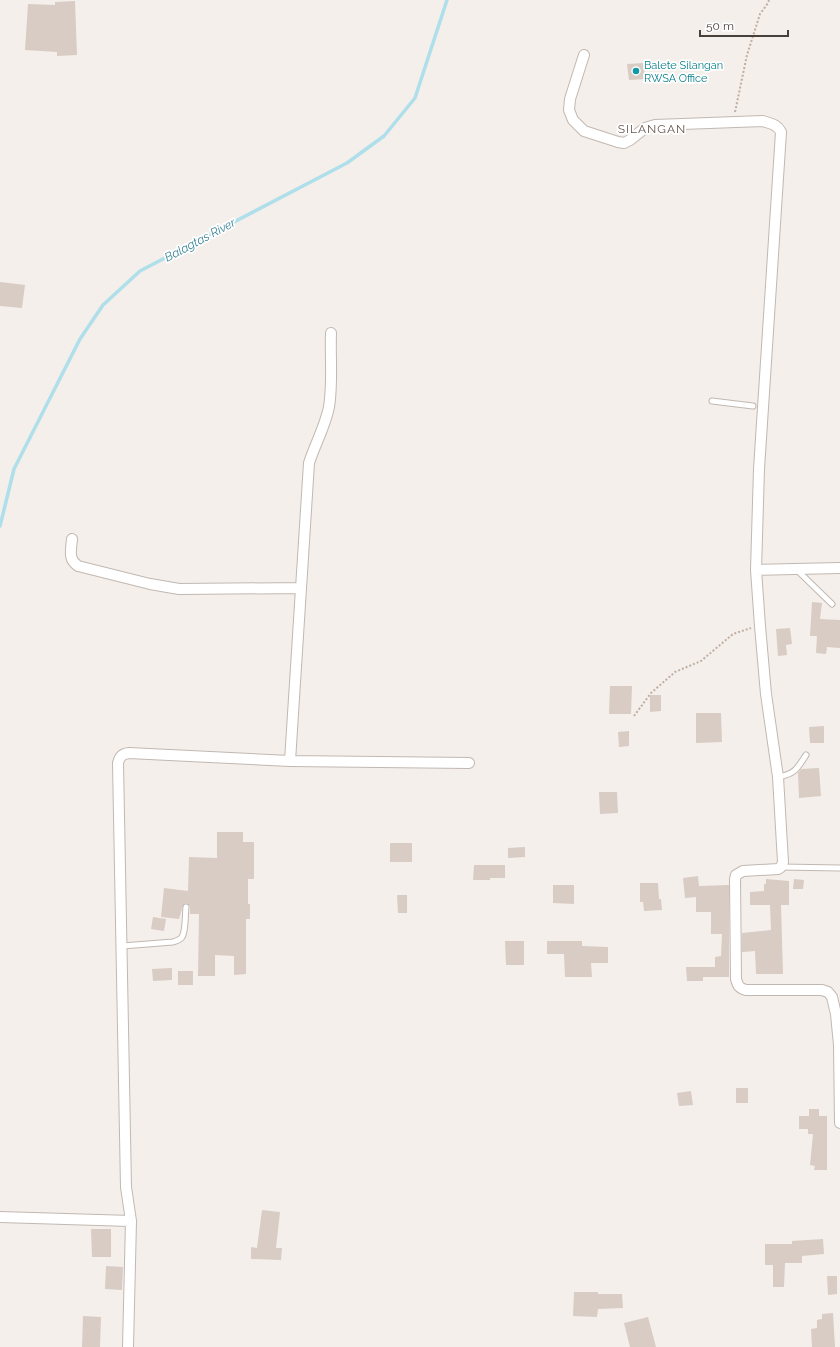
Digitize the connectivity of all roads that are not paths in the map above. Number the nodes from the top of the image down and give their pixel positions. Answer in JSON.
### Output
{"nodes":[{"id":1,"x":584,"y":55,"type":"dead end"},
{"id":2,"x":331,"y":332,"type":"dead end"},
{"id":3,"x":712,"y":401,"type":"dead end"},
{"id":4,"x":753,"y":406,"type":"dead end"},
{"id":5,"x":72,"y":539,"type":"dead end"},
{"id":6,"x":840,"y":568,"type":"edge"},
{"id":7,"x":795,"y":569,"type":"junction"},
{"id":8,"x":756,"y":570,"type":"junction"},
{"id":9,"x":301,"y":588,"type":"junction"},
{"id":10,"x":832,"y":604,"type":"dead end"},
{"id":11,"x":806,"y":755,"type":"dead end"},
{"id":12,"x":290,"y":761,"type":"junction"},
{"id":13,"x":469,"y":763,"type":"dead end"},
{"id":14,"x":778,"y":777,"type":"junction"},
{"id":15,"x":781,"y":867,"type":"junction"},
{"id":16,"x":840,"y":868,"type":"edge"},
{"id":17,"x":186,"y":907,"type":"dead end"},
{"id":18,"x":122,"y":946,"type":"junction"},
{"id":19,"x":839,"y":1044,"type":"edge"},
{"id":20,"x":840,"y":1123,"type":"edge"},
{"id":21,"x":0,"y":1217,"type":"edge"},
{"id":22,"x":131,"y":1221,"type":"junction"},
{"id":23,"x":128,"y":1347,"type":"edge"}],
"edges":[{"from":1,"to":8,"type":"street"},
{"from":2,"to":9,"type":"street"},
{"from":3,"to":4,"type":"lane"},
{"from":5,"to":9,"type":"street"},
{"from":6,"to":7,"type":"street"},
{"from":7,"to":8,"type":"street"},
{"from":7,"to":10,"type":"lane"},
{"from":8,"to":14,"type":"street"},
{"from":9,"to":12,"type":"street"},
{"from":11,"to":14,"type":"lane"},
{"from":12,"to":13,"type":"street"},
{"from":12,"to":18,"type":"street"},
{"from":14,"to":15,"type":"street"},
{"from":15,"to":16,"type":"lane"},
{"from":15,"to":19,"type":"street"},
{"from":17,"to":18,"type":"lane"},
{"from":18,"to":22,"type":"street"},
{"from":19,"to":20,"type":"street"},
{"from":21,"to":22,"type":"street"},
{"from":22,"to":23,"type":"street"}]}
